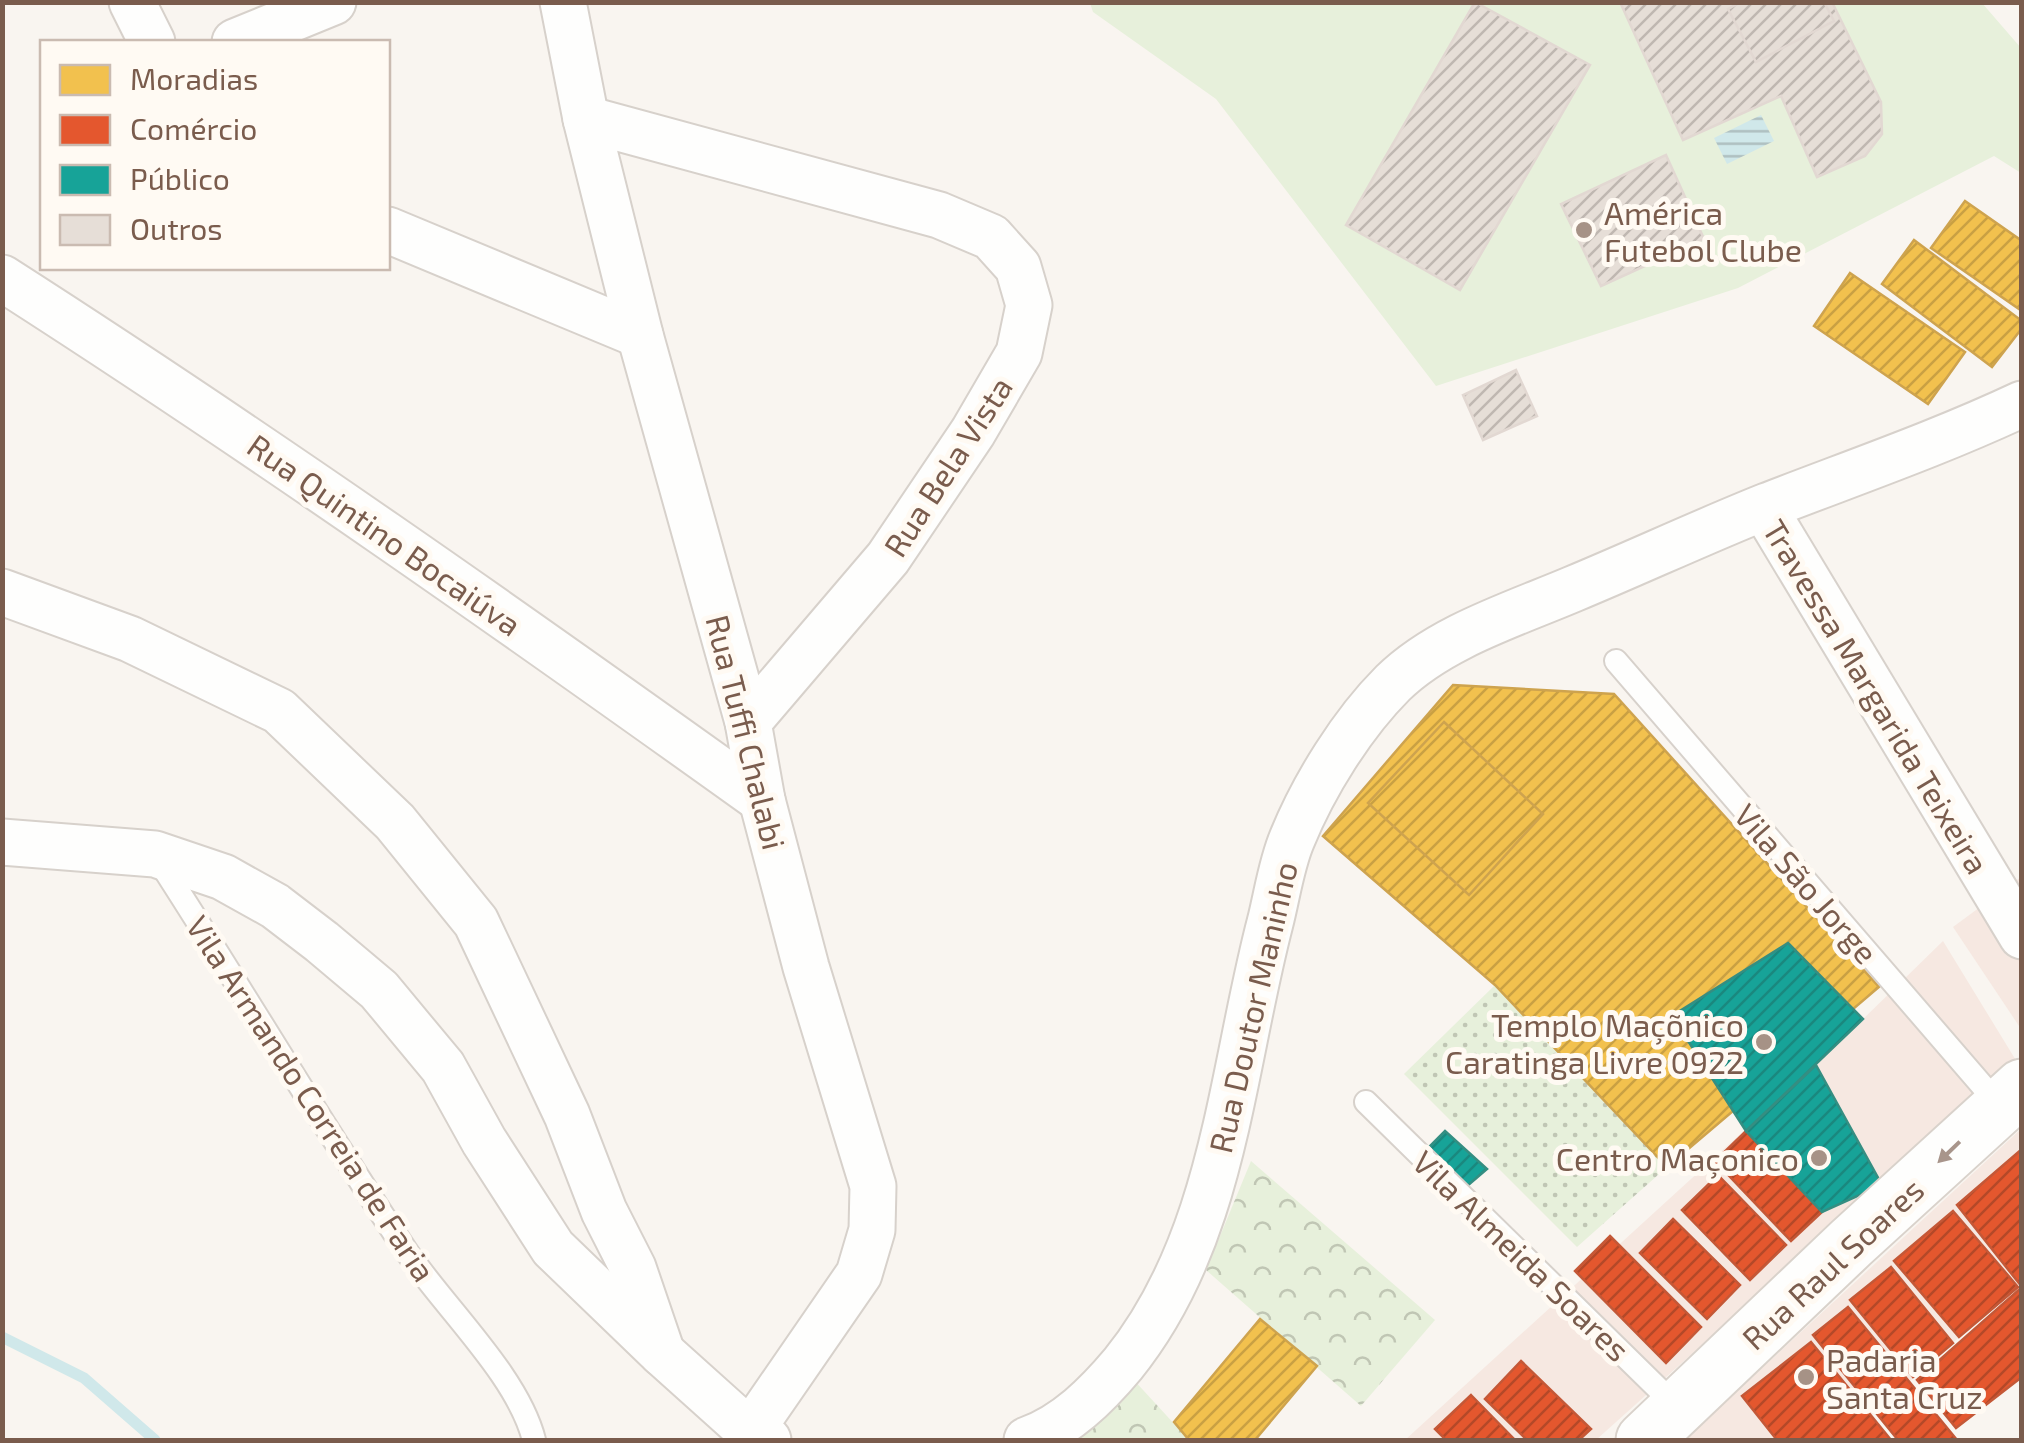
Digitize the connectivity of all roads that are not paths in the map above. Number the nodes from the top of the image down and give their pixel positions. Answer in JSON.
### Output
{"nodes":[{"id":1,"x":132,"y":2,"type":"edge"},
{"id":2,"x":333,"y":2,"type":"edge"},
{"id":3,"x":563,"y":2,"type":"edge"},
{"id":4,"x":151,"y":40,"type":"edge"},
{"id":5,"x":239,"y":40,"type":"edge"},
{"id":6,"x":586,"y":119,"type":"junction"},
{"id":7,"x":390,"y":231,"type":"edge"},
{"id":8,"x":2,"y":278,"type":"edge"},
{"id":9,"x":640,"y":335,"type":"junction"},
{"id":10,"x":2022,"y":404,"type":"edge"},
{"id":11,"x":1764,"y":508,"type":"junction"},
{"id":12,"x":2,"y":592,"type":"edge"},
{"id":13,"x":1616,"y":661,"type":"dead end"},
{"id":14,"x":748,"y":722,"type":"junction"},
{"id":15,"x":762,"y":800,"type":"junction"},
{"id":16,"x":2,"y":842,"type":"edge"},
{"id":17,"x":155,"y":854,"type":"junction"},
{"id":18,"x":2022,"y":936,"type":"edge"},
{"id":19,"x":2010,"y":1096,"type":"edge"},
{"id":20,"x":1366,"y":1102,"type":"dead end"},
{"id":21,"x":662,"y":1354,"type":"junction"},
{"id":22,"x":1654,"y":1432,"type":"edge"},
{"id":23,"x":759,"y":1436,"type":"edge"},
{"id":24,"x":534,"y":1440,"type":"edge"},
{"id":25,"x":1027,"y":1440,"type":"edge"}],
"edges":[{"from":1,"to":4,"type":"street"},
{"from":2,"to":5,"type":"street"},
{"from":3,"to":6,"type":"street","name":"Rua Tuffi Chalabi"},
{"from":6,"to":9,"type":"street","name":"Rua Tuffi Chalabi"},
{"from":6,"to":14,"type":"street","name":"Rua Bela Vista"},
{"from":7,"to":9,"type":"street"},
{"from":8,"to":15,"type":"street","name":"Rua Quintino Bocaiúva"},
{"from":9,"to":14,"type":"street","name":"Rua Tuffi Chalabi"},
{"from":10,"to":11,"type":"street","name":"Rua Doutor Maninho"},
{"from":11,"to":18,"type":"street","name":"Travessa Margarida Teixeira"},
{"from":11,"to":25,"type":"street","name":"Rua Doutor Maninho"},
{"from":12,"to":21,"type":"street"},
{"from":13,"to":19,"type":"lane","name":"Vila São Jorge"},
{"from":14,"to":15,"type":"street","name":"Rua Tuffi Chalabi"},
{"from":15,"to":23,"type":"street","name":"Rua Tuffi Chalabi"},
{"from":16,"to":17,"type":"street"},
{"from":17,"to":21,"type":"street"},
{"from":17,"to":24,"type":"lane","name":"Vila Armando Correia de Faria"},
{"from":19,"to":22,"type":"main road","name":"Rua Raul Soares","one_way":true},
{"from":20,"to":22,"type":"lane","name":"Vila Almeida Soares"},
{"from":21,"to":23,"type":"street"}]}
